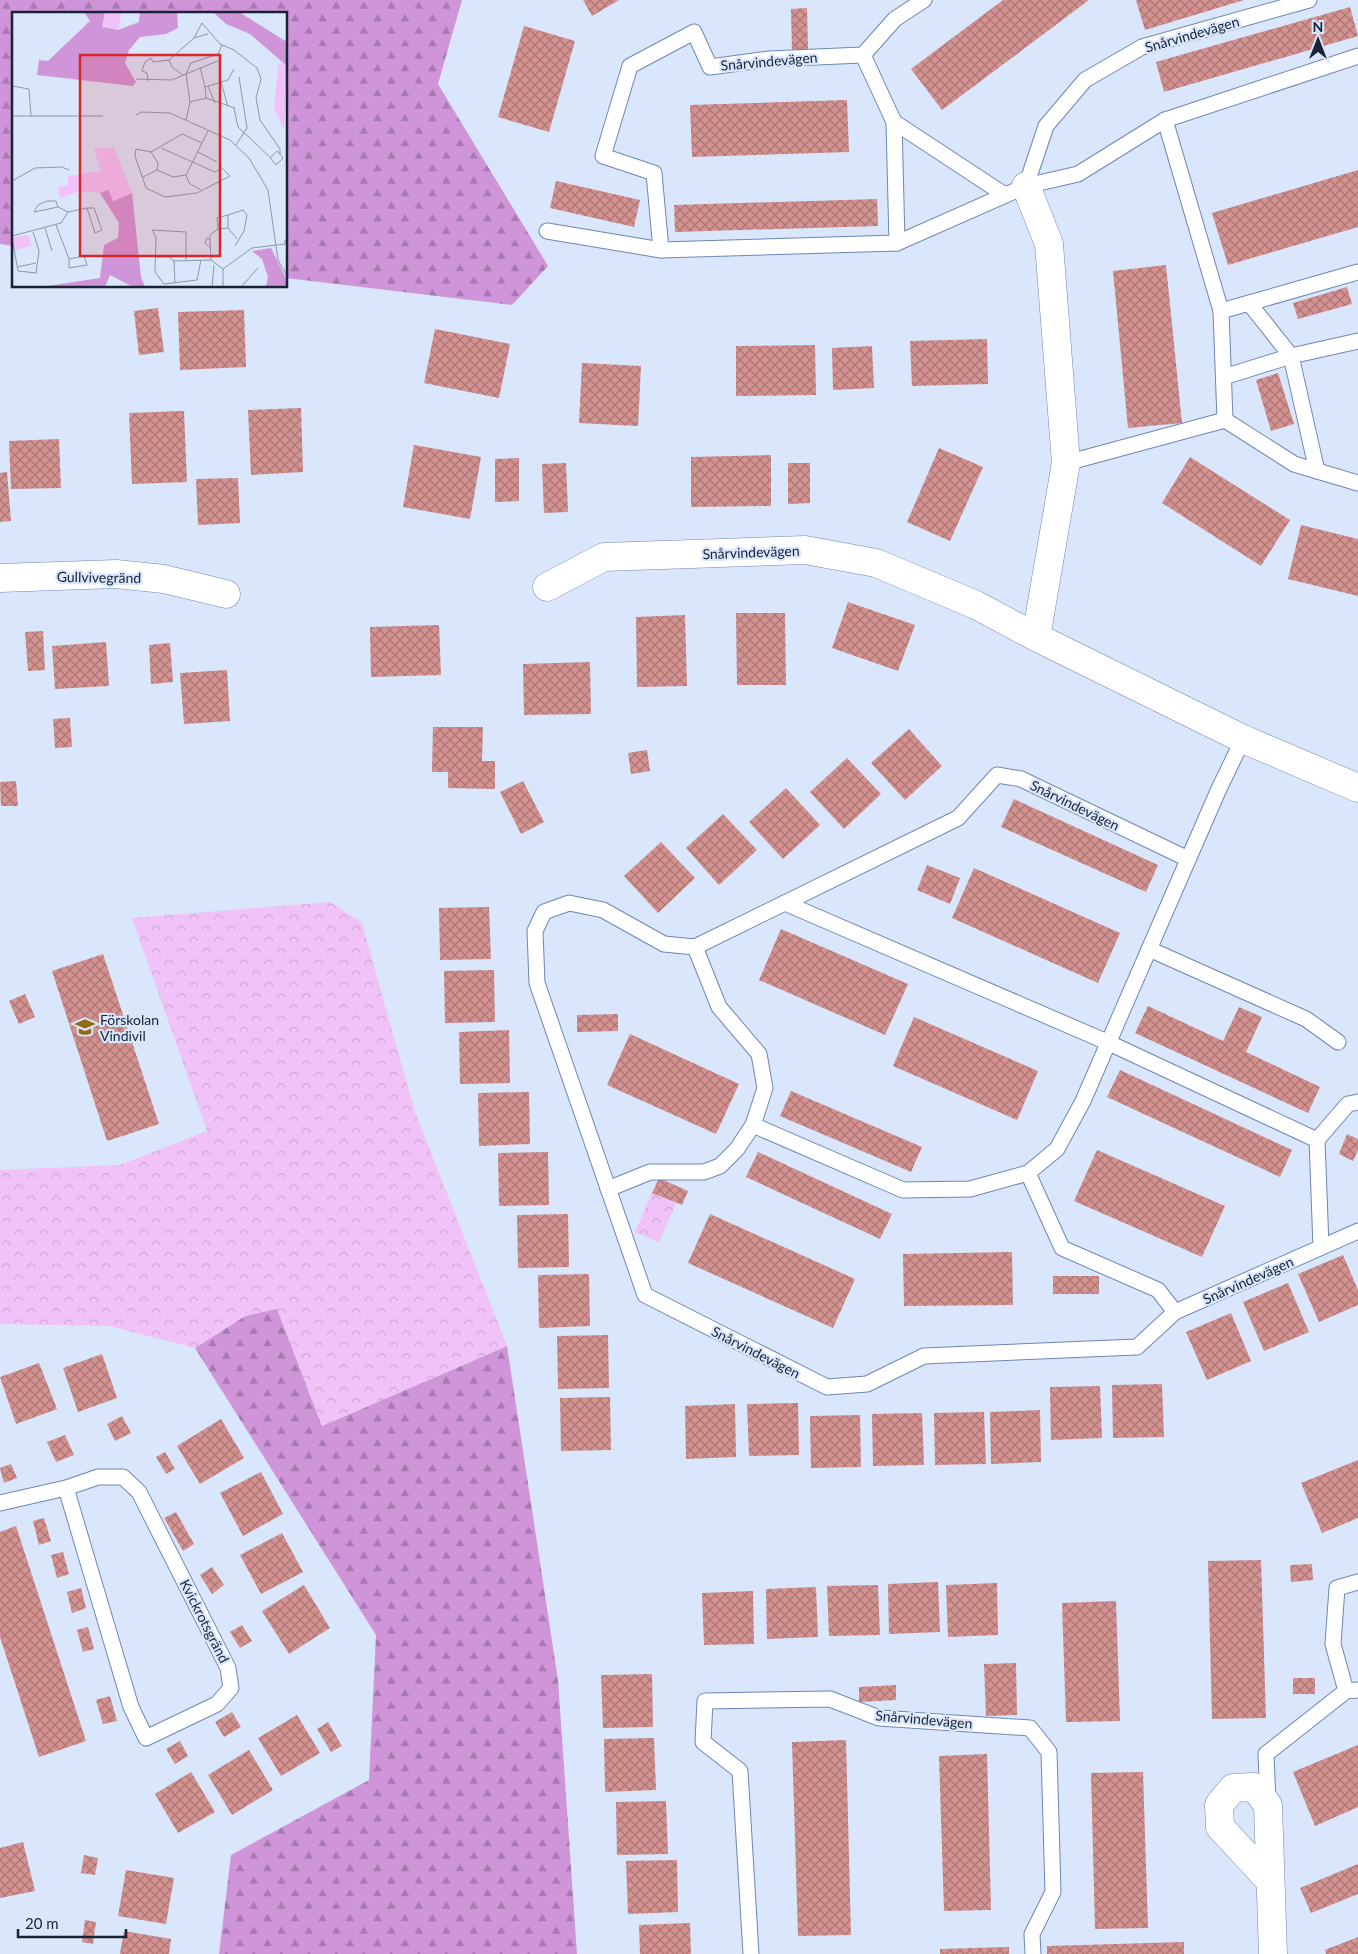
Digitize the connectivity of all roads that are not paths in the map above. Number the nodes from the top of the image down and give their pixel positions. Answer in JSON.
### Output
{"nodes":[{"id":1,"x":924,"y":0,"type":"edge"},
{"id":2,"x":1309,"y":0,"type":"edge"},
{"id":3,"x":863,"y":55,"type":"junction"},
{"id":4,"x":1358,"y":56,"type":"edge"},
{"id":5,"x":1166,"y":120,"type":"junction"},
{"id":6,"x":894,"y":122,"type":"junction"},
{"id":7,"x":1016,"y":191,"type":"junction"},
{"id":8,"x":547,"y":231,"type":"dead end"},
{"id":9,"x":897,"y":242,"type":"junction"},
{"id":10,"x":661,"y":250,"type":"junction"},
{"id":11,"x":1358,"y":272,"type":"edge"},
{"id":12,"x":1249,"y":303,"type":"junction"},
{"id":13,"x":1221,"y":311,"type":"junction"},
{"id":14,"x":1358,"y":342,"type":"edge"},
{"id":15,"x":1290,"y":356,"type":"junction"},
{"id":16,"x":1224,"y":377,"type":"junction"},
{"id":17,"x":1224,"y":420,"type":"junction"},
{"id":18,"x":1066,"y":463,"type":"junction"},
{"id":19,"x":1317,"y":471,"type":"junction"},
{"id":20,"x":1358,"y":483,"type":"edge"},
{"id":21,"x":0,"y":578,"type":"edge"},
{"id":22,"x":547,"y":587,"type":"dead end"},
{"id":23,"x":226,"y":594,"type":"dead end"},
{"id":24,"x":1036,"y":637,"type":"junction"},
{"id":25,"x":1243,"y":739,"type":"junction"},
{"id":26,"x":1358,"y":788,"type":"edge"},
{"id":27,"x":1188,"y":859,"type":"junction"},
{"id":28,"x":784,"y":903,"type":"junction"},
{"id":29,"x":695,"y":947,"type":"junction"},
{"id":30,"x":1149,"y":949,"type":"junction"},
{"id":31,"x":1107,"y":1042,"type":"junction"},
{"id":32,"x":1338,"y":1042,"type":"dead end"},
{"id":33,"x":1358,"y":1102,"type":"edge"},
{"id":34,"x":753,"y":1125,"type":"junction"},
{"id":35,"x":1317,"y":1140,"type":"junction"},
{"id":36,"x":1028,"y":1173,"type":"junction"},
{"id":37,"x":608,"y":1188,"type":"junction"},
{"id":38,"x":1358,"y":1231,"type":"edge"},
{"id":39,"x":1321,"y":1247,"type":"junction"},
{"id":40,"x":1175,"y":1312,"type":"junction"},
{"id":41,"x":66,"y":1488,"type":"junction"},
{"id":42,"x":0,"y":1503,"type":"edge"},
{"id":43,"x":1358,"y":1582,"type":"edge"},
{"id":44,"x":1352,"y":1691,"type":"edge"},
{"id":45,"x":1268,"y":1805,"type":"junction"},
{"id":46,"x":1270,"y":1881,"type":"junction"},
{"id":47,"x":752,"y":1954,"type":"edge"},
{"id":48,"x":1033,"y":1954,"type":"edge"},
{"id":49,"x":1273,"y":1954,"type":"edge"}],
"edges":[{"from":1,"to":3,"type":"lane"},
{"from":2,"to":7,"type":"lane","name":"Snårvindevägen"},
{"from":3,"to":6,"type":"lane"},
{"from":3,"to":10,"type":"lane","name":"Snårvindevägen"},
{"from":4,"to":5,"type":"lane"},
{"from":5,"to":7,"type":"lane"},
{"from":5,"to":13,"type":"lane"},
{"from":6,"to":7,"type":"lane"},
{"from":6,"to":9,"type":"lane"},
{"from":7,"to":9,"type":"lane"},
{"from":7,"to":18,"type":"street"},
{"from":8,"to":10,"type":"lane"},
{"from":9,"to":10,"type":"lane"},
{"from":11,"to":12,"type":"lane"},
{"from":12,"to":13,"type":"lane"},
{"from":12,"to":15,"type":"lane"},
{"from":13,"to":16,"type":"lane"},
{"from":14,"to":15,"type":"lane"},
{"from":15,"to":16,"type":"lane"},
{"from":15,"to":19,"type":"lane"},
{"from":16,"to":17,"type":"lane"},
{"from":17,"to":18,"type":"lane"},
{"from":17,"to":19,"type":"lane"},
{"from":18,"to":24,"type":"street"},
{"from":19,"to":20,"type":"lane"},
{"from":21,"to":23,"type":"street","name":"Gullvivegränd"},
{"from":22,"to":24,"type":"street","name":"Snårvindevägen"},
{"from":24,"to":25,"type":"street","name":"Snårvindevägen"},
{"from":25,"to":26,"type":"street","name":"Snårvindevägen"},
{"from":25,"to":27,"type":"lane"},
{"from":27,"to":28,"type":"lane","name":"Snårvindevägen"},
{"from":27,"to":30,"type":"lane"},
{"from":28,"to":29,"type":"lane","name":"Snårvindevägen"},
{"from":28,"to":31,"type":"lane"},
{"from":29,"to":34,"type":"lane"},
{"from":29,"to":37,"type":"lane","name":"Snårvindevägen"},
{"from":30,"to":31,"type":"lane"},
{"from":30,"to":32,"type":"lane"},
{"from":31,"to":35,"type":"lane"},
{"from":31,"to":36,"type":"lane"},
{"from":33,"to":35,"type":"lane"},
{"from":34,"to":36,"type":"lane"},
{"from":34,"to":37,"type":"lane"},
{"from":35,"to":39,"type":"lane"},
{"from":36,"to":40,"type":"lane"},
{"from":37,"to":40,"type":"lane","name":"Snårvindevägen"},
{"from":38,"to":39,"type":"lane","name":"Snårvindevägen"},
{"from":39,"to":40,"type":"lane","name":"Snårvindevägen"},
{"from":41,"to":41,"type":"lane","name":"Kvickrotsgränd"},
{"from":41,"to":42,"type":"lane","name":"Kvickrotsgränd"},
{"from":43,"to":44,"type":"lane"},
{"from":44,"to":45,"type":"lane"},
{"from":45,"to":46,"type":"street"},
{"from":45,"to":46,"type":"street"},
{"from":46,"to":49,"type":"street"},
{"from":47,"to":48,"type":"lane","name":"Snårvindevägen"}]}
